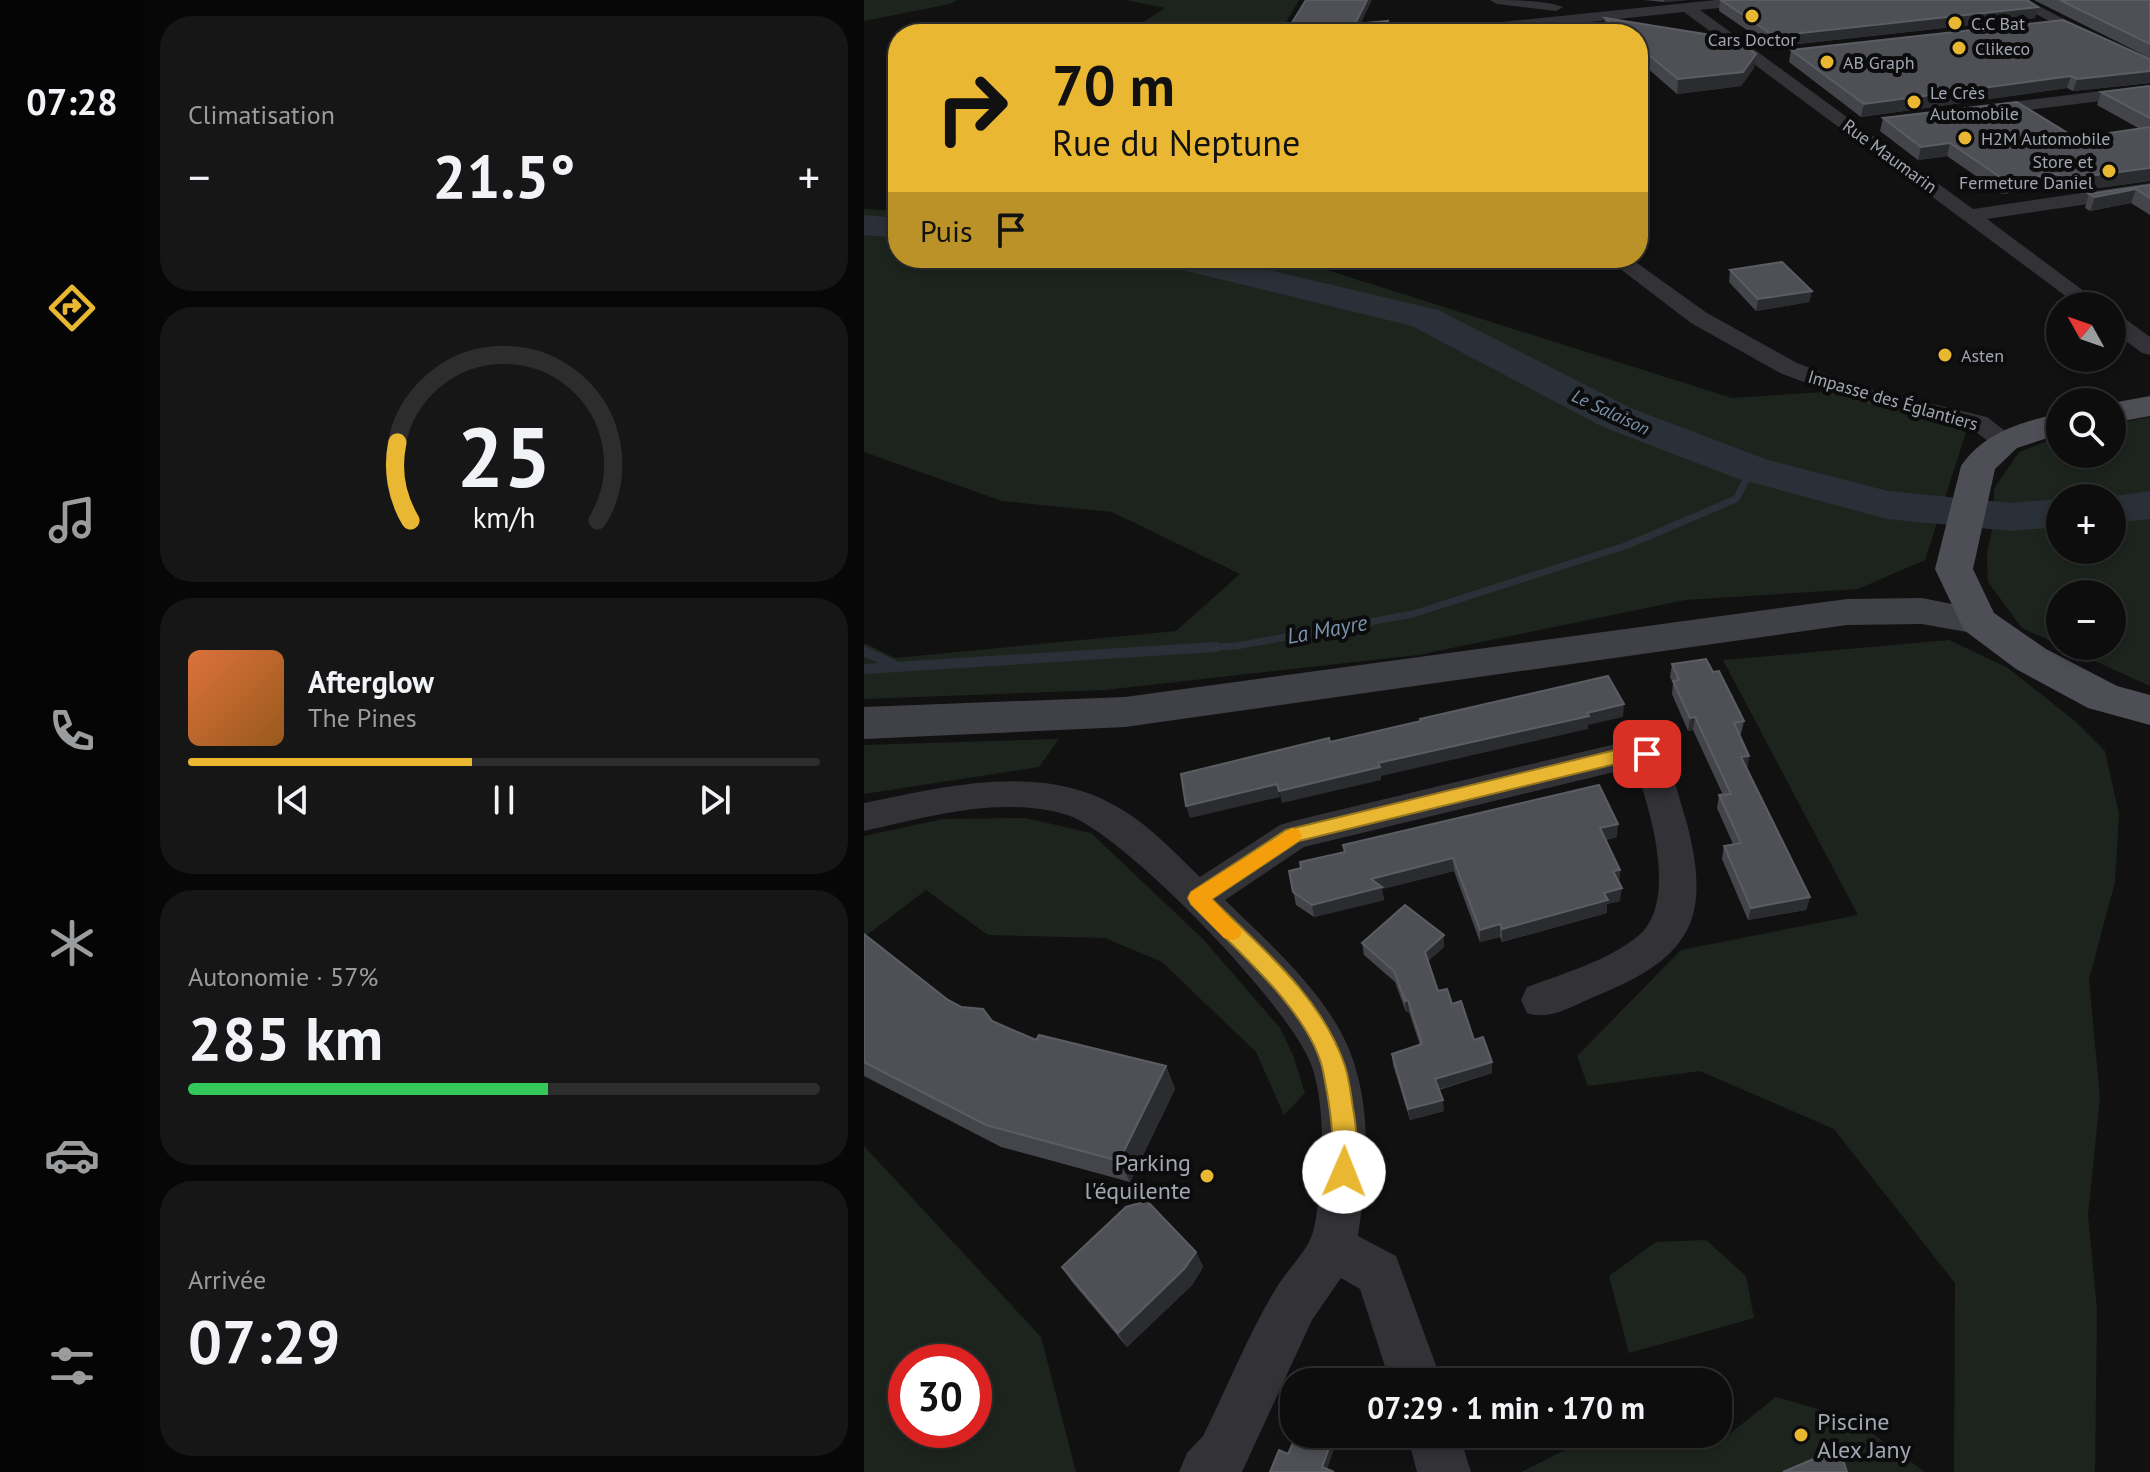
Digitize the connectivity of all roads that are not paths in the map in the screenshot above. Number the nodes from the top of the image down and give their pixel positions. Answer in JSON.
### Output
{"nodes":[{"id":1,"x":1497,"y":0,"type":"edge"},
{"id":2,"x":1748,"y":0,"type":"edge"},
{"id":3,"x":2016,"y":0,"type":"edge"},
{"id":4,"x":1686,"y":7,"type":"junction"},
{"id":5,"x":1616,"y":15,"type":"junction"},
{"id":6,"x":2062,"y":23,"type":"junction"},
{"id":7,"x":1529,"y":24,"type":"edge"},
{"id":8,"x":2031,"y":27,"type":"edge"},
{"id":9,"x":2112,"y":48,"type":"edge"},
{"id":10,"x":1786,"y":54,"type":"edge"},
{"id":11,"x":1755,"y":57,"type":"junction"},
{"id":12,"x":2150,"y":90,"type":"edge"},
{"id":13,"x":1961,"y":113,"type":"edge"},
{"id":14,"x":1882,"y":123,"type":"edge"},
{"id":15,"x":1850,"y":127,"type":"junction"},
{"id":16,"x":2150,"y":189,"type":"edge"},
{"id":17,"x":1970,"y":215,"type":"junction"},
{"id":18,"x":1630,"y":268,"type":"edge"},
{"id":19,"x":2074,"y":292,"type":"edge"},
{"id":20,"x":2126,"y":330,"type":"edge"},
{"id":21,"x":2150,"y":348,"type":"edge"},
{"id":22,"x":2150,"y":406,"type":"edge"},
{"id":23,"x":2126,"y":410,"type":"edge"},
{"id":24,"x":2046,"y":429,"type":"edge"},
{"id":25,"x":1994,"y":450,"type":"junction"},
{"id":26,"x":1955,"y":562,"type":"junction"},
{"id":27,"x":1847,"y":612,"type":"junction"},
{"id":28,"x":1978,"y":621,"type":"junction"},
{"id":29,"x":2103,"y":697,"type":"junction"},
{"id":30,"x":2150,"y":710,"type":"edge"},
{"id":31,"x":864,"y":723,"type":"edge"},
{"id":32,"x":2150,"y":742,"type":"edge"},
{"id":33,"x":864,"y":817,"type":"edge"},
{"id":34,"x":1198,"y":898,"type":"junction"},
{"id":35,"x":1542,"y":1000,"type":"dead end"},
{"id":36,"x":1333,"y":1248,"type":"junction"},
{"id":37,"x":1411,"y":1368,"type":"edge"},
{"id":38,"x":1437,"y":1448,"type":"edge"},
{"id":39,"x":1206,"y":1472,"type":"edge"},
{"id":40,"x":1444,"y":1472,"type":"edge"}],
"edges":[{"from":1,"to":5,"type":"street"},
{"from":2,"to":4,"type":"street"},
{"from":3,"to":6,"type":"street"},
{"from":4,"to":5,"type":"street"},
{"from":4,"to":11,"type":"street","name":"Rue Maumarin"},
{"from":5,"to":7,"type":"street"},
{"from":6,"to":8,"type":"street"},
{"from":6,"to":9,"type":"street"},
{"from":10,"to":11,"type":"street"},
{"from":11,"to":15,"type":"street","name":"Rue Maumarin"},
{"from":12,"to":13,"type":"street"},
{"from":14,"to":15,"type":"street"},
{"from":15,"to":17,"type":"street","name":"Rue Maumarin"},
{"from":16,"to":17,"type":"street"},
{"from":17,"to":19,"type":"street","name":"Rue Maumarin"},
{"from":18,"to":25,"type":"street","name":"Impasse des Églantiers"},
{"from":20,"to":21,"type":"street"},
{"from":22,"to":23,"type":"main road"},
{"from":24,"to":25,"type":"main road"},
{"from":25,"to":26,"type":"main road"},
{"from":26,"to":27,"type":"main road"},
{"from":26,"to":28,"type":"main road"},
{"from":27,"to":28,"type":"main road"},
{"from":27,"to":31,"type":"main road"},
{"from":28,"to":29,"type":"main road"},
{"from":29,"to":30,"type":"main road"},
{"from":29,"to":32,"type":"main road"},
{"from":33,"to":34,"type":"street"},
{"from":34,"to":35,"type":"street"},
{"from":34,"to":36,"type":"street"},
{"from":36,"to":37,"type":"street"},
{"from":36,"to":39,"type":"street"},
{"from":38,"to":40,"type":"street"}]}
